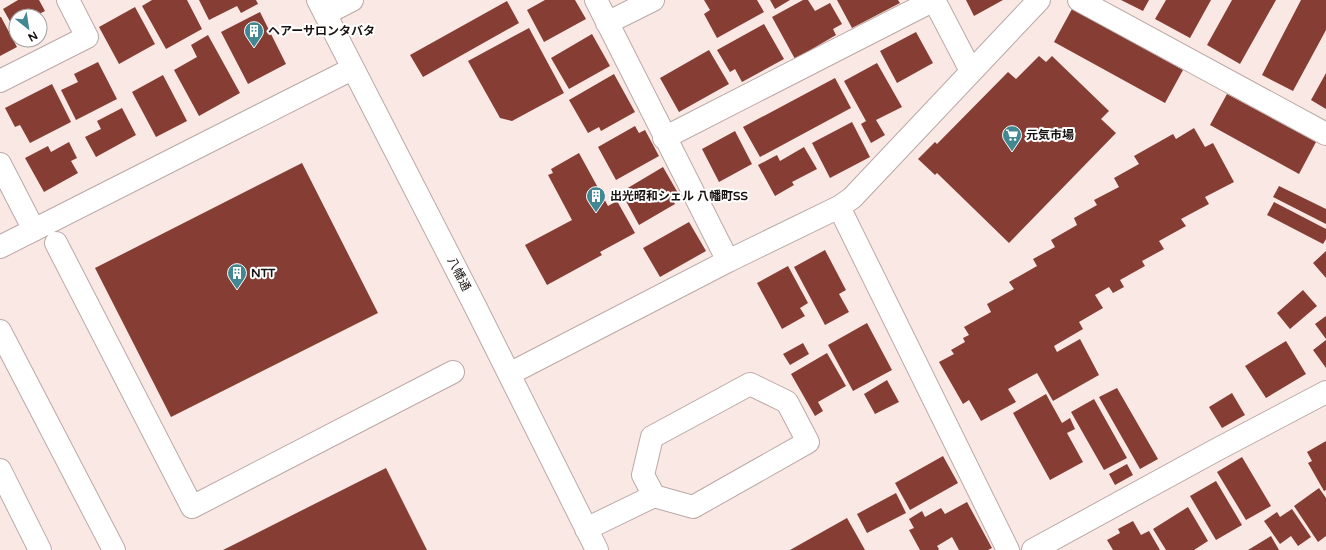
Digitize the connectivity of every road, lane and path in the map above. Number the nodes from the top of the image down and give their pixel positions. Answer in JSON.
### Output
{"nodes":[{"id":1,"x":68,"y":0,"type":"edge"},
{"id":2,"x":352,"y":0,"type":"edge"},
{"id":3,"x":596,"y":0,"type":"edge"},
{"id":4,"x":653,"y":0,"type":"edge"},
{"id":5,"x":934,"y":0,"type":"edge"},
{"id":6,"x":1039,"y":0,"type":"edge"},
{"id":7,"x":1079,"y":0,"type":"edge"},
{"id":8,"x":321,"y":7,"type":"edge"},
{"id":9,"x":607,"y":23,"type":"junction"},
{"id":10,"x":352,"y":69,"type":"junction"},
{"id":11,"x":970,"y":71,"type":"junction"},
{"id":12,"x":0,"y":81,"type":"edge"},
{"id":13,"x":1326,"y":134,"type":"edge"},
{"id":14,"x":664,"y":138,"type":"junction"},
{"id":15,"x":0,"y":164,"type":"edge"},
{"id":16,"x":839,"y":208,"type":"junction"},
{"id":17,"x":34,"y":230,"type":"junction"},
{"id":18,"x":56,"y":243,"type":"dead end"},
{"id":19,"x":0,"y":247,"type":"edge"},
{"id":20,"x":728,"y":261,"type":"junction"},
{"id":21,"x":0,"y":331,"type":"edge"},
{"id":22,"x":453,"y":372,"type":"dead end"},
{"id":23,"x":509,"y":374,"type":"junction"},
{"id":24,"x":1326,"y":392,"type":"edge"},
{"id":25,"x":0,"y":470,"type":"edge"},
{"id":26,"x":654,"y":496,"type":"junction"},
{"id":27,"x":586,"y":529,"type":"junction"},
{"id":28,"x":40,"y":550,"type":"edge"},
{"id":29,"x":114,"y":550,"type":"edge"},
{"id":30,"x":597,"y":550,"type":"edge"},
{"id":31,"x":1008,"y":550,"type":"edge"},
{"id":32,"x":1033,"y":550,"type":"edge"}],
"edges":[{"from":1,"to":12,"type":"street"},
{"from":2,"to":8,"type":"street"},
{"from":3,"to":9,"type":"street"},
{"from":4,"to":9,"type":"street"},
{"from":5,"to":11,"type":"street"},
{"from":5,"to":14,"type":"street"},
{"from":6,"to":11,"type":"street"},
{"from":7,"to":13,"type":"street"},
{"from":8,"to":10,"type":"street","name":"八幡通"},
{"from":9,"to":14,"type":"street"},
{"from":10,"to":17,"type":"street"},
{"from":10,"to":23,"type":"street","name":"八幡通"},
{"from":11,"to":16,"type":"street"},
{"from":14,"to":20,"type":"street"},
{"from":15,"to":17,"type":"street"},
{"from":16,"to":20,"type":"street"},
{"from":16,"to":31,"type":"street"},
{"from":17,"to":19,"type":"street"},
{"from":18,"to":22,"type":"street"},
{"from":20,"to":23,"type":"street"},
{"from":21,"to":29,"type":"street"},
{"from":23,"to":27,"type":"street","name":"八幡通"},
{"from":24,"to":32,"type":"street"},
{"from":25,"to":28,"type":"street"},
{"from":26,"to":26,"type":"street"},
{"from":26,"to":27,"type":"street"},
{"from":27,"to":30,"type":"street","name":"八幡通"}]}
